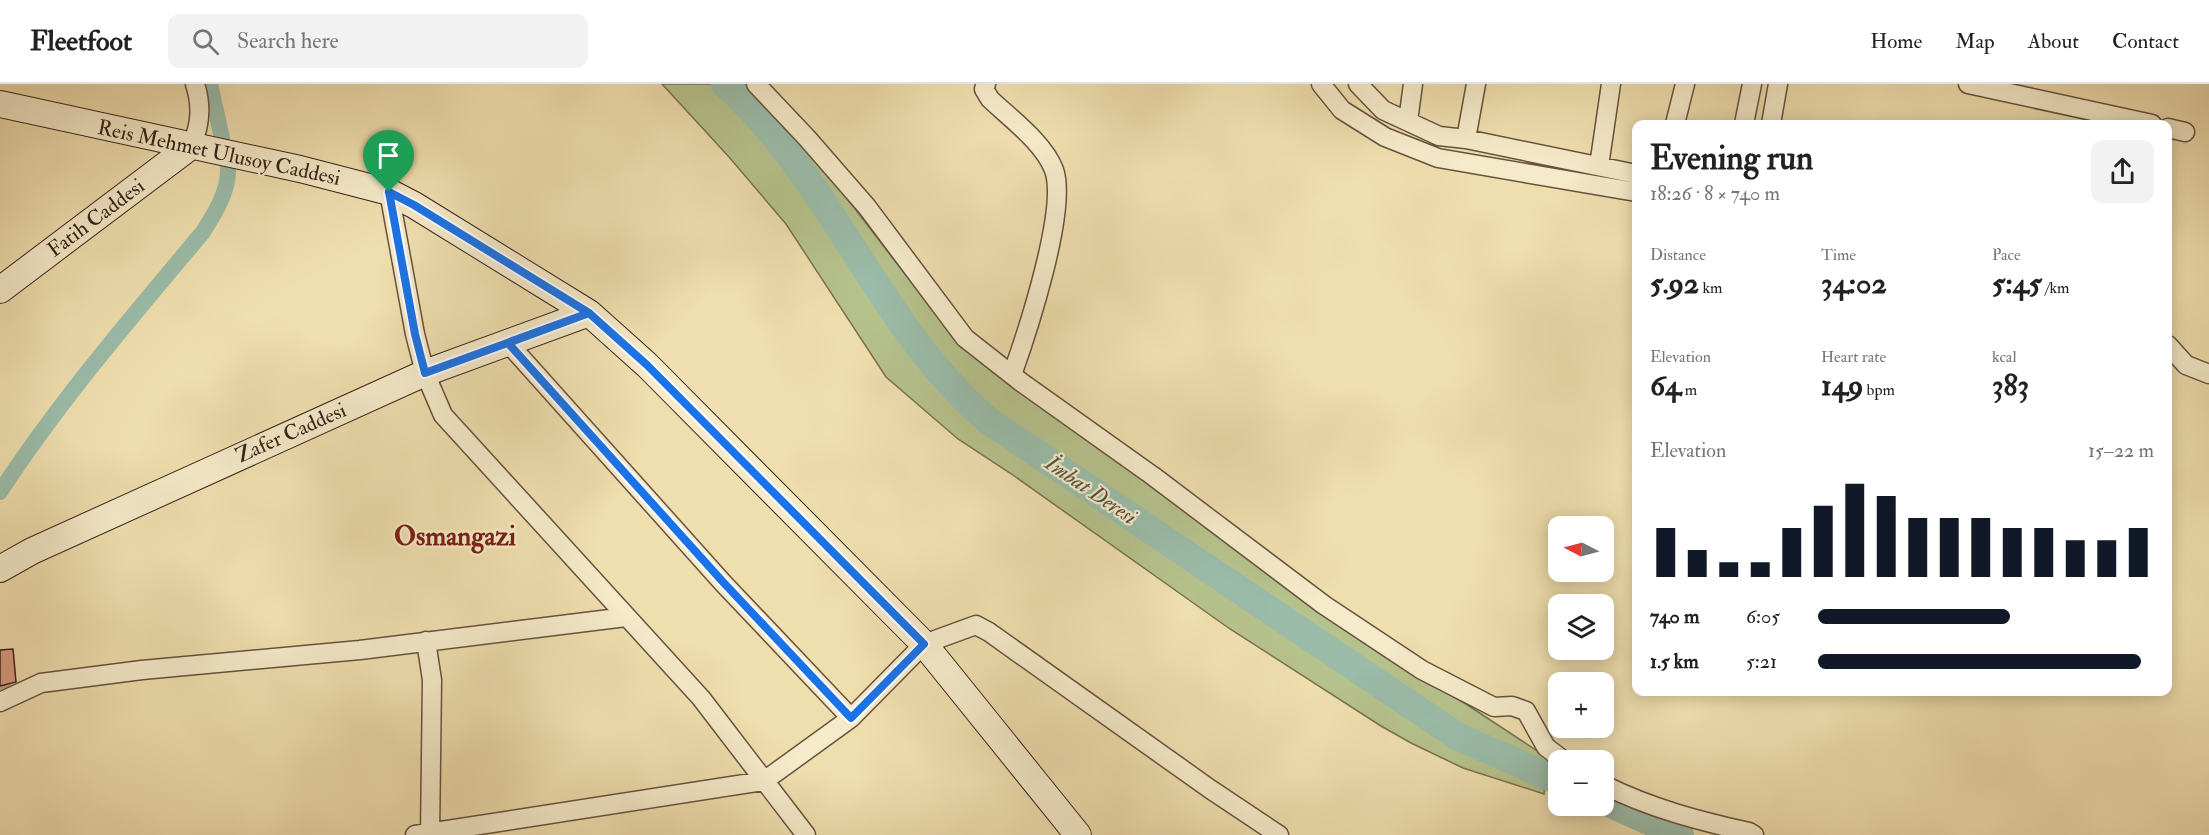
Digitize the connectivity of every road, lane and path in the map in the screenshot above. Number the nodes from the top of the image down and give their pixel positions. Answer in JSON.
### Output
{"nodes":[{"id":1,"x":195,"y":84,"type":"edge"},
{"id":2,"x":756,"y":84,"type":"edge"},
{"id":3,"x":986,"y":84,"type":"edge"},
{"id":4,"x":1321,"y":84,"type":"edge"},
{"id":5,"x":1358,"y":84,"type":"edge"},
{"id":6,"x":1413,"y":84,"type":"edge"},
{"id":7,"x":1476,"y":84,"type":"edge"},
{"id":8,"x":1611,"y":84,"type":"edge"},
{"id":9,"x":1684,"y":84,"type":"edge"},
{"id":10,"x":1752,"y":84,"type":"edge"},
{"id":11,"x":1778,"y":84,"type":"edge"},
{"id":12,"x":1968,"y":84,"type":"edge"},
{"id":13,"x":0,"y":104,"type":"edge"},
{"id":14,"x":1676,"y":120,"type":"edge"},
{"id":15,"x":1744,"y":120,"type":"edge"},
{"id":16,"x":1772,"y":120,"type":"edge"},
{"id":17,"x":2134,"y":120,"type":"edge"},
{"id":18,"x":1408,"y":121,"type":"junction"},
{"id":19,"x":1466,"y":139,"type":"junction"},
{"id":20,"x":191,"y":146,"type":"junction"},
{"id":21,"x":1599,"y":166,"type":"junction"},
{"id":22,"x":1632,"y":173,"type":"edge"},
{"id":23,"x":1632,"y":191,"type":"edge"},
{"id":24,"x":389,"y":192,"type":"junction"},
{"id":25,"x":0,"y":290,"type":"edge"},
{"id":26,"x":589,"y":313,"type":"junction"},
{"id":27,"x":508,"y":343,"type":"junction"},
{"id":28,"x":2172,"y":349,"type":"edge"},
{"id":29,"x":425,"y":373,"type":"junction"},
{"id":30,"x":2209,"y":374,"type":"edge"},
{"id":31,"x":1012,"y":375,"type":"junction"},
{"id":32,"x":0,"y":569,"type":"edge"},
{"id":33,"x":626,"y":617,"type":"junction"},
{"id":34,"x":426,"y":641,"type":"junction"},
{"id":35,"x":924,"y":644,"type":"junction"},
{"id":36,"x":0,"y":702,"type":"edge"},
{"id":37,"x":851,"y":718,"type":"junction"},
{"id":38,"x":1550,"y":750,"type":"edge"},
{"id":39,"x":764,"y":781,"type":"junction"},
{"id":40,"x":1614,"y":790,"type":"edge"},
{"id":41,"x":425,"y":834,"type":"edge"},
{"id":42,"x":806,"y":835,"type":"edge"},
{"id":43,"x":1078,"y":835,"type":"edge"},
{"id":44,"x":1279,"y":835,"type":"edge"},
{"id":45,"x":1754,"y":835,"type":"edge"}],
"edges":[{"from":1,"to":20,"type":"street"},
{"from":2,"to":31,"type":"street"},
{"from":3,"to":31,"type":"street"},
{"from":4,"to":23,"type":"street"},
{"from":5,"to":18,"type":"street"},
{"from":6,"to":18,"type":"street"},
{"from":7,"to":19,"type":"street"},
{"from":8,"to":21,"type":"street"},
{"from":9,"to":14,"type":"street"},
{"from":10,"to":15,"type":"street"},
{"from":11,"to":16,"type":"street"},
{"from":12,"to":17,"type":"street"},
{"from":13,"to":20,"type":"street","name":"Reis Mehmet Ulusoy Caddesi"},
{"from":18,"to":19,"type":"street"},
{"from":19,"to":21,"type":"street"},
{"from":20,"to":24,"type":"street","name":"Reis Mehmet Ulusoy Caddesi"},
{"from":20,"to":25,"type":"street","name":"Fatih Caddesi"},
{"from":21,"to":22,"type":"street"},
{"from":24,"to":26,"type":"street","name":"Reis Mehmet Ulusoy Caddesi"},
{"from":24,"to":29,"type":"street"},
{"from":26,"to":27,"type":"street","name":"Zafer Caddesi"},
{"from":26,"to":35,"type":"street","name":"Reis Mehmet Ulusoy Caddesi"},
{"from":27,"to":29,"type":"street","name":"Zafer Caddesi"},
{"from":27,"to":37,"type":"street"},
{"from":28,"to":30,"type":"street"},
{"from":29,"to":32,"type":"street","name":"Zafer Caddesi"},
{"from":29,"to":33,"type":"street"},
{"from":31,"to":38,"type":"street"},
{"from":33,"to":34,"type":"street"},
{"from":33,"to":39,"type":"street"},
{"from":34,"to":36,"type":"street"},
{"from":34,"to":41,"type":"street"},
{"from":35,"to":37,"type":"street"},
{"from":35,"to":43,"type":"street","name":"Reis Mehmet Ulusoy Caddesi"},
{"from":35,"to":44,"type":"street"},
{"from":37,"to":39,"type":"street"},
{"from":39,"to":41,"type":"street"},
{"from":39,"to":42,"type":"street"},
{"from":40,"to":45,"type":"street"}]}
